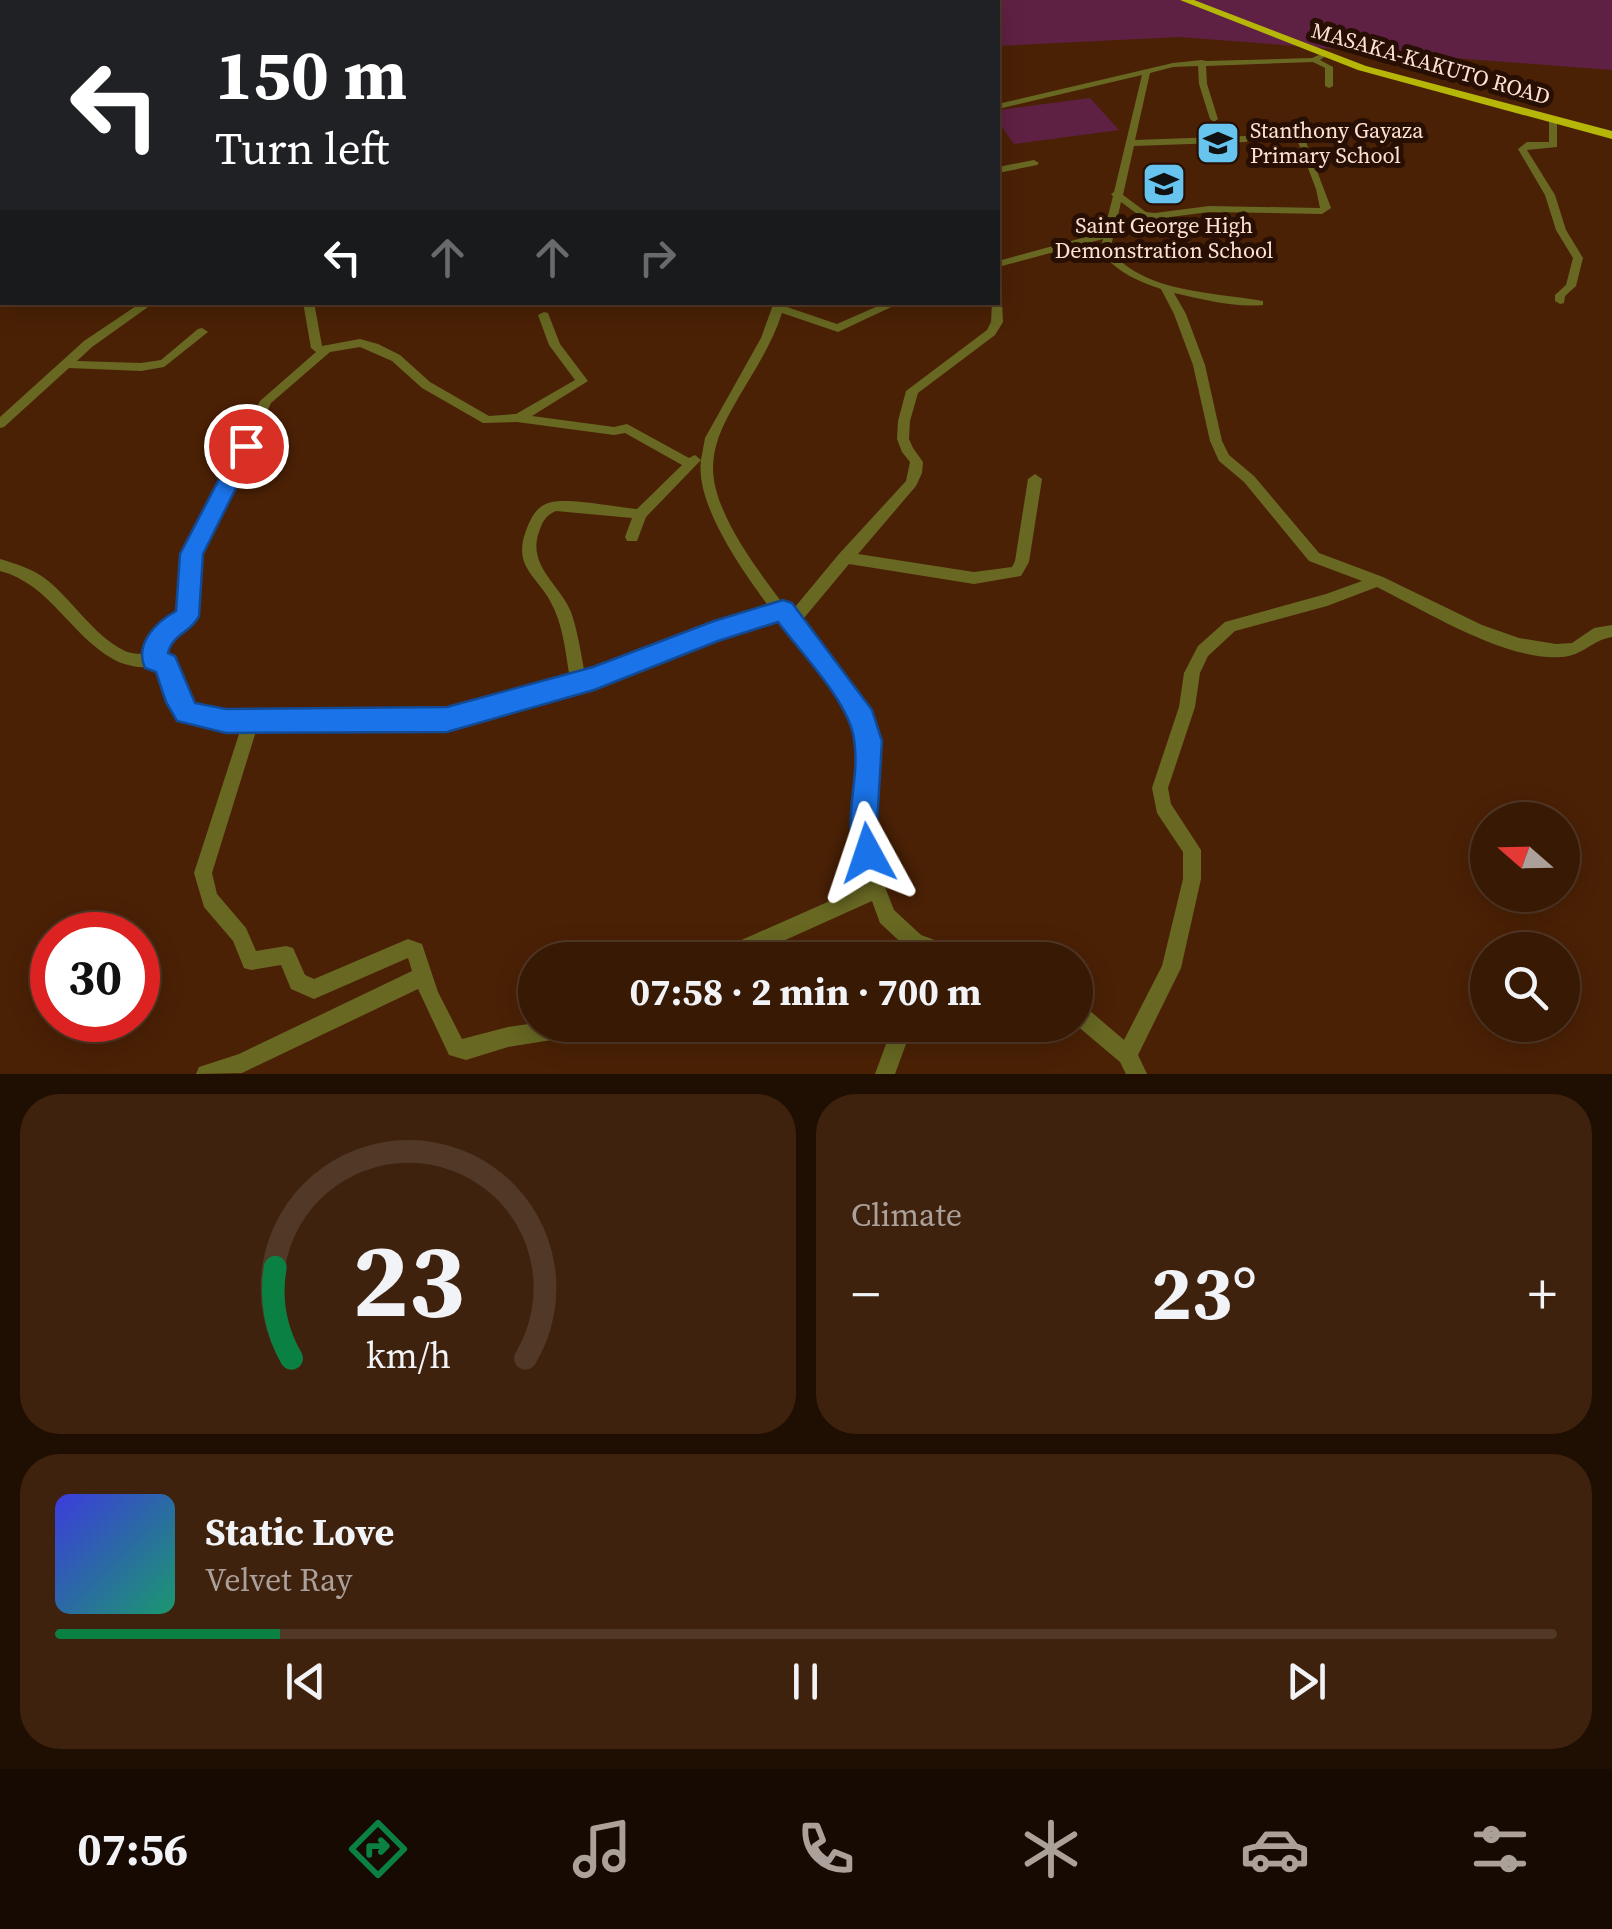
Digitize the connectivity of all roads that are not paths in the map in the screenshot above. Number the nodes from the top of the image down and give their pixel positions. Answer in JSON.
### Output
{"nodes":[{"id":1,"x":1185,"y":0,"type":"edge"},
{"id":2,"x":1318,"y":58,"type":"junction"},
{"id":3,"x":1202,"y":62,"type":"junction"},
{"id":4,"x":1147,"y":70,"type":"junction"},
{"id":5,"x":1329,"y":86,"type":"dead end"},
{"id":6,"x":1000,"y":106,"type":"edge"},
{"id":7,"x":1214,"y":119,"type":"dead end"},
{"id":8,"x":1554,"y":120,"type":"junction"},
{"id":9,"x":1300,"y":134,"type":"dead end"},
{"id":10,"x":1612,"y":136,"type":"edge"},
{"id":11,"x":1246,"y":139,"type":"dead end"},
{"id":12,"x":1131,"y":143,"type":"junction"},
{"id":13,"x":1034,"y":164,"type":"dead end"},
{"id":14,"x":1000,"y":170,"type":"edge"},
{"id":15,"x":1116,"y":194,"type":"junction"},
{"id":16,"x":1108,"y":234,"type":"junction"},
{"id":17,"x":1000,"y":263,"type":"edge"},
{"id":18,"x":1164,"y":285,"type":"junction"},
{"id":19,"x":1560,"y":301,"type":"dead end"},
{"id":20,"x":1259,"y":303,"type":"dead end"},
{"id":21,"x":146,"y":305,"type":"edge"},
{"id":22,"x":309,"y":305,"type":"edge"},
{"id":23,"x":890,"y":305,"type":"edge"},
{"id":24,"x":997,"y":305,"type":"edge"},
{"id":25,"x":779,"y":306,"type":"edge"},
{"id":26,"x":544,"y":316,"type":"dead end"},
{"id":27,"x":202,"y":332,"type":"dead end"},
{"id":28,"x":325,"y":351,"type":"junction"},
{"id":29,"x":64,"y":364,"type":"junction"},
{"id":30,"x":517,"y":418,"type":"junction"},
{"id":31,"x":0,"y":424,"type":"edge"},
{"id":32,"x":708,"y":450,"type":"junction"},
{"id":33,"x":690,"y":464,"type":"junction"},
{"id":34,"x":1034,"y":479,"type":"dead end"},
{"id":35,"x":640,"y":514,"type":"junction"},
{"id":36,"x":632,"y":537,"type":"dead end"},
{"id":37,"x":844,"y":558,"type":"junction"},
{"id":38,"x":0,"y":564,"type":"edge"},
{"id":39,"x":1378,"y":581,"type":"junction"},
{"id":40,"x":788,"y":616,"type":"junction"},
{"id":41,"x":1612,"y":632,"type":"edge"},
{"id":42,"x":154,"y":660,"type":"junction"},
{"id":43,"x":578,"y":682,"type":"junction"},
{"id":44,"x":251,"y":721,"type":"junction"},
{"id":45,"x":876,"y":889,"type":"junction"},
{"id":46,"x":759,"y":942,"type":"edge"},
{"id":47,"x":915,"y":942,"type":"edge"},
{"id":48,"x":423,"y":976,"type":"junction"},
{"id":49,"x":1093,"y":1026,"type":"edge"},
{"id":50,"x":518,"y":1035,"type":"edge"},
{"id":51,"x":897,"y":1042,"type":"edge"},
{"id":52,"x":894,"y":1052,"type":"junction"},
{"id":53,"x":1127,"y":1055,"type":"junction"},
{"id":54,"x":206,"y":1074,"type":"edge"},
{"id":55,"x":885,"y":1074,"type":"edge"},
{"id":56,"x":900,"y":1074,"type":"edge"},
{"id":57,"x":1138,"y":1074,"type":"edge"}],
"edges":[{"from":1,"to":2,"type":"highway","name":"MASAKA-KAKUTO ROAD"},
{"from":2,"to":3,"type":"street"},
{"from":2,"to":5,"type":"street"},
{"from":2,"to":8,"type":"highway","name":"MASAKA-KAKUTO ROAD"},
{"from":3,"to":4,"type":"street"},
{"from":3,"to":7,"type":"street"},
{"from":4,"to":6,"type":"street"},
{"from":4,"to":12,"type":"street"},
{"from":8,"to":10,"type":"highway","name":"MASAKA-KAKUTO ROAD"},
{"from":8,"to":19,"type":"street"},
{"from":9,"to":15,"type":"street"},
{"from":11,"to":12,"type":"street"},
{"from":12,"to":15,"type":"street"},
{"from":13,"to":14,"type":"street"},
{"from":15,"to":16,"type":"street"},
{"from":16,"to":17,"type":"street"},
{"from":16,"to":18,"type":"street"},
{"from":18,"to":20,"type":"street"},
{"from":18,"to":39,"type":"street"},
{"from":21,"to":29,"type":"street"},
{"from":22,"to":28,"type":"street"},
{"from":23,"to":25,"type":"street"},
{"from":24,"to":37,"type":"street"},
{"from":25,"to":32,"type":"street"},
{"from":26,"to":30,"type":"street"},
{"from":27,"to":29,"type":"street"},
{"from":28,"to":30,"type":"street"},
{"from":28,"to":42,"type":"street"},
{"from":29,"to":31,"type":"street"},
{"from":30,"to":33,"type":"street"},
{"from":32,"to":33,"type":"street"},
{"from":32,"to":40,"type":"street"},
{"from":33,"to":35,"type":"street"},
{"from":34,"to":37,"type":"street"},
{"from":35,"to":36,"type":"street"},
{"from":35,"to":43,"type":"street"},
{"from":37,"to":40,"type":"street"},
{"from":38,"to":42,"type":"street"},
{"from":39,"to":41,"type":"street"},
{"from":39,"to":53,"type":"street"},
{"from":40,"to":43,"type":"street"},
{"from":40,"to":45,"type":"street"},
{"from":42,"to":44,"type":"street"},
{"from":43,"to":44,"type":"street"},
{"from":44,"to":48,"type":"street"},
{"from":45,"to":46,"type":"street"},
{"from":45,"to":47,"type":"street"},
{"from":48,"to":50,"type":"street"},
{"from":48,"to":54,"type":"street"},
{"from":49,"to":53,"type":"street"},
{"from":51,"to":52,"type":"street"},
{"from":52,"to":55,"type":"street"},
{"from":52,"to":56,"type":"street"},
{"from":53,"to":57,"type":"street"}]}
